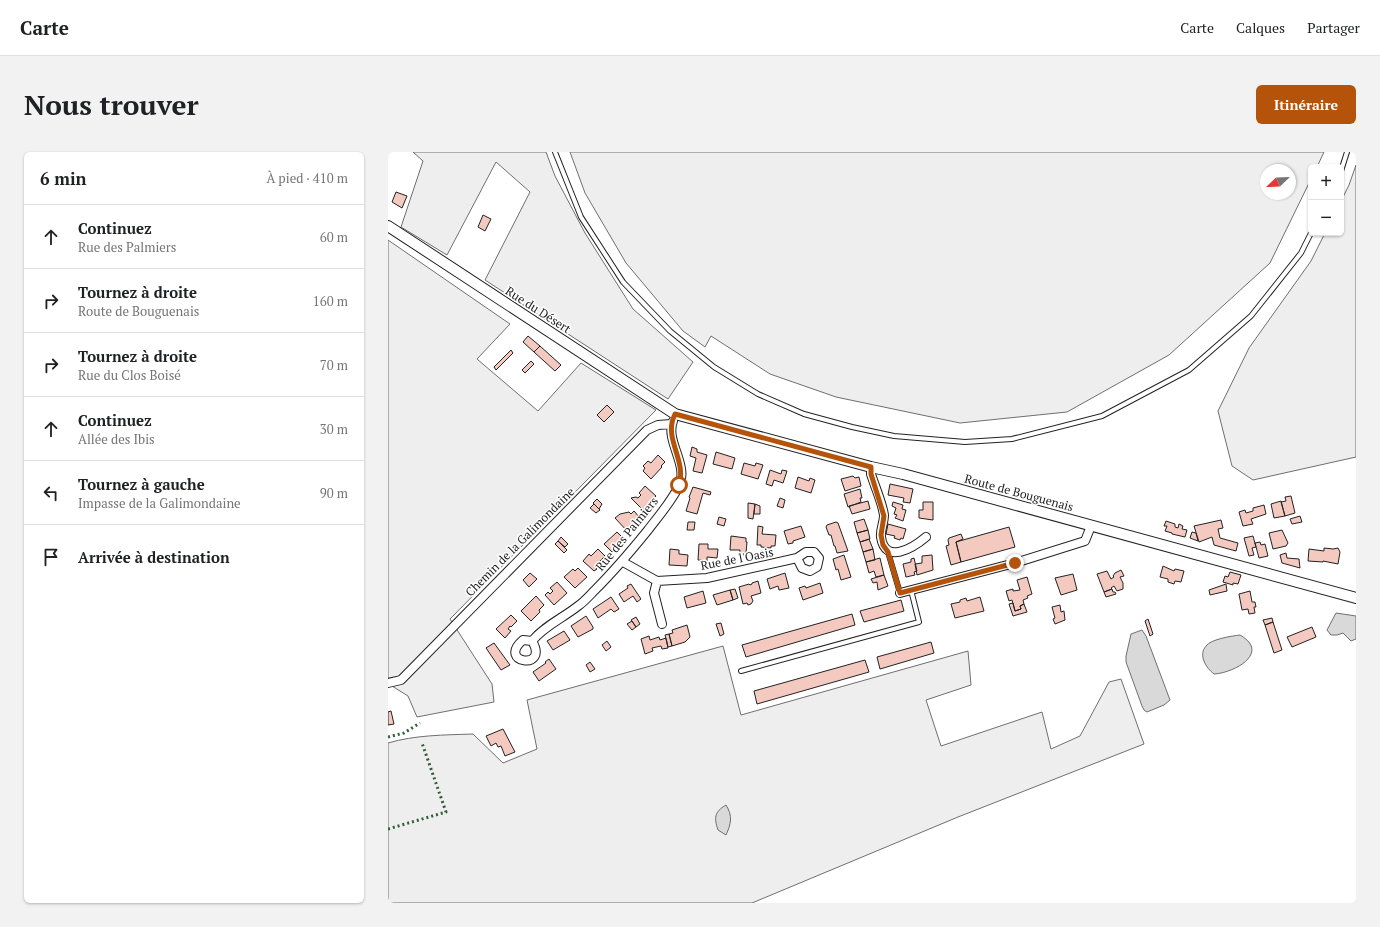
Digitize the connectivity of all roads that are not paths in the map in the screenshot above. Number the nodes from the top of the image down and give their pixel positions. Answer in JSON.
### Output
{"nodes":[{"id":1,"x":555,"y":152,"type":"edge"},
{"id":2,"x":1347,"y":152,"type":"edge"},
{"id":3,"x":1343,"y":164,"type":"edge"},
{"id":4,"x":388,"y":226,"type":"edge"},
{"id":5,"x":1310,"y":236,"type":"edge"},
{"id":6,"x":675,"y":414,"type":"junction"},
{"id":7,"x":671,"y":424,"type":"junction"},
{"id":8,"x":871,"y":467,"type":"junction"},
{"id":9,"x":1091,"y":526,"type":"junction"},
{"id":10,"x":926,"y":537,"type":"dead end"},
{"id":11,"x":888,"y":552,"type":"junction"},
{"id":12,"x":797,"y":558,"type":"dead end"},
{"id":13,"x":623,"y":562,"type":"junction"},
{"id":14,"x":657,"y":581,"type":"junction"},
{"id":15,"x":911,"y":590,"type":"junction"},
{"id":16,"x":900,"y":593,"type":"joint"},
{"id":17,"x":1356,"y":598,"type":"edge"},
{"id":18,"x":662,"y":624,"type":"dead end"},
{"id":19,"x":532,"y":641,"type":"dead end"},
{"id":20,"x":741,"y":671,"type":"dead end"},
{"id":21,"x":388,"y":683,"type":"edge"}],
"edges":[{"from":1,"to":5,"type":"lane"},
{"from":2,"to":3,"type":"lane"},
{"from":4,"to":6,"type":"street","name":"Rue du Désert"},
{"from":6,"to":7,"type":"street"},
{"from":6,"to":8,"type":"street","name":"Route de Bouguenais"},
{"from":7,"to":13,"type":"street","name":"Rue des Palmiers"},
{"from":7,"to":21,"type":"street","name":"Chemin de la Galimondaine"},
{"from":8,"to":9,"type":"street","name":"Route de Bouguenais"},
{"from":8,"to":11,"type":"street"},
{"from":9,"to":15,"type":"street"},
{"from":9,"to":17,"type":"street","name":"Route de Bouguenais"},
{"from":10,"to":11,"type":"street"},
{"from":11,"to":16,"type":"lane"},
{"from":12,"to":14,"type":"street","name":"Rue de l'Oasis"},
{"from":13,"to":14,"type":"street"},
{"from":13,"to":19,"type":"street","name":"Rue des Palmiers"},
{"from":14,"to":18,"type":"street"},
{"from":15,"to":16,"type":"street"},
{"from":15,"to":20,"type":"lane"}]}
